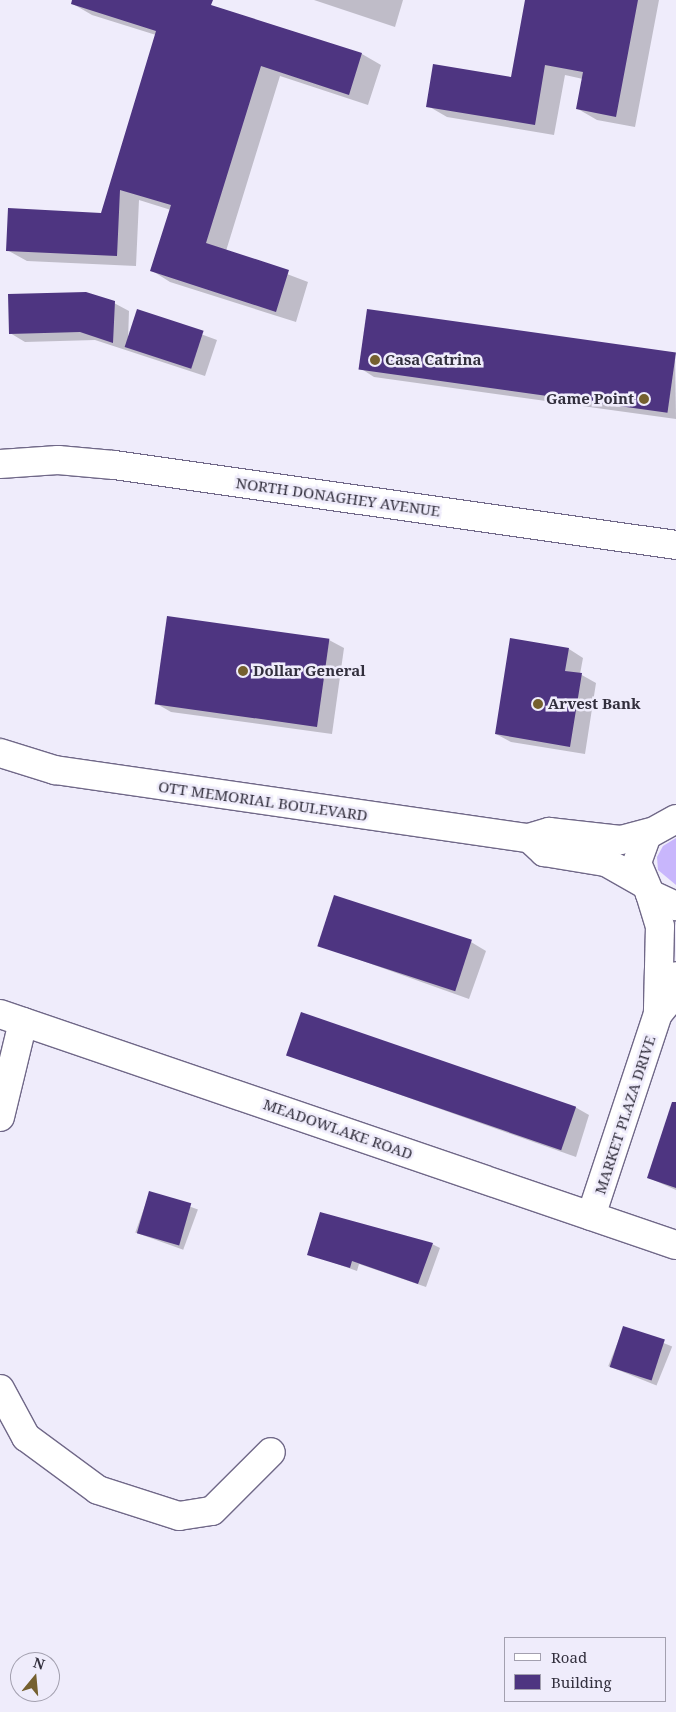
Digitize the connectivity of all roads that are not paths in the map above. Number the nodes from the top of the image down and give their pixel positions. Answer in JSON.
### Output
{"nodes":[{"id":1,"x":0,"y":464,"type":"edge"},
{"id":2,"x":676,"y":545,"type":"edge"},
{"id":3,"x":0,"y":754,"type":"edge"},
{"id":4,"x":676,"y":800,"type":"edge"},
{"id":5,"x":662,"y":825,"type":"edge"},
{"id":6,"x":529,"y":838,"type":"junction"},
{"id":7,"x":647,"y":888,"type":"junction"},
{"id":8,"x":676,"y":906,"type":"edge"},
{"id":9,"x":676,"y":976,"type":"edge"},
{"id":10,"x":658,"y":1014,"type":"junction"},
{"id":11,"x":11,"y":1018,"type":"edge"},
{"id":12,"x":0,"y":1117,"type":"edge"},
{"id":13,"x":591,"y":1216,"type":"junction"},
{"id":14,"x":676,"y":1244,"type":"edge"},
{"id":15,"x":0,"y":1389,"type":"edge"},
{"id":16,"x":271,"y":1452,"type":"dead end"}],
"edges":[{"from":1,"to":2,"type":"street","name":"NORTH DONAGHEY AVENUE"},
{"from":3,"to":6,"type":"street","name":"OTT MEMORIAL BOULEVARD"},
{"from":4,"to":5,"type":"street"},
{"from":5,"to":6,"type":"street","name":"OTT MEMORIAL BOULEVARD"},
{"from":5,"to":7,"type":"street","name":"MARKET PLAZA DRIVE"},
{"from":6,"to":7,"type":"street","name":"OTT MEMORIAL BOULEVARD"},
{"from":7,"to":8,"type":"street","name":"OTT MEMORIAL BOULEVARD"},
{"from":7,"to":10,"type":"street","name":"MARKET PLAZA DRIVE"},
{"from":9,"to":10,"type":"street","name":"MARKET PLAZA DRIVE"},
{"from":10,"to":13,"type":"street","name":"MARKET PLAZA DRIVE"},
{"from":11,"to":12,"type":"street"},
{"from":11,"to":13,"type":"street","name":"MEADOWLAKE ROAD"},
{"from":13,"to":14,"type":"street","name":"MEADOWLAKE ROAD"},
{"from":15,"to":16,"type":"street"}]}
